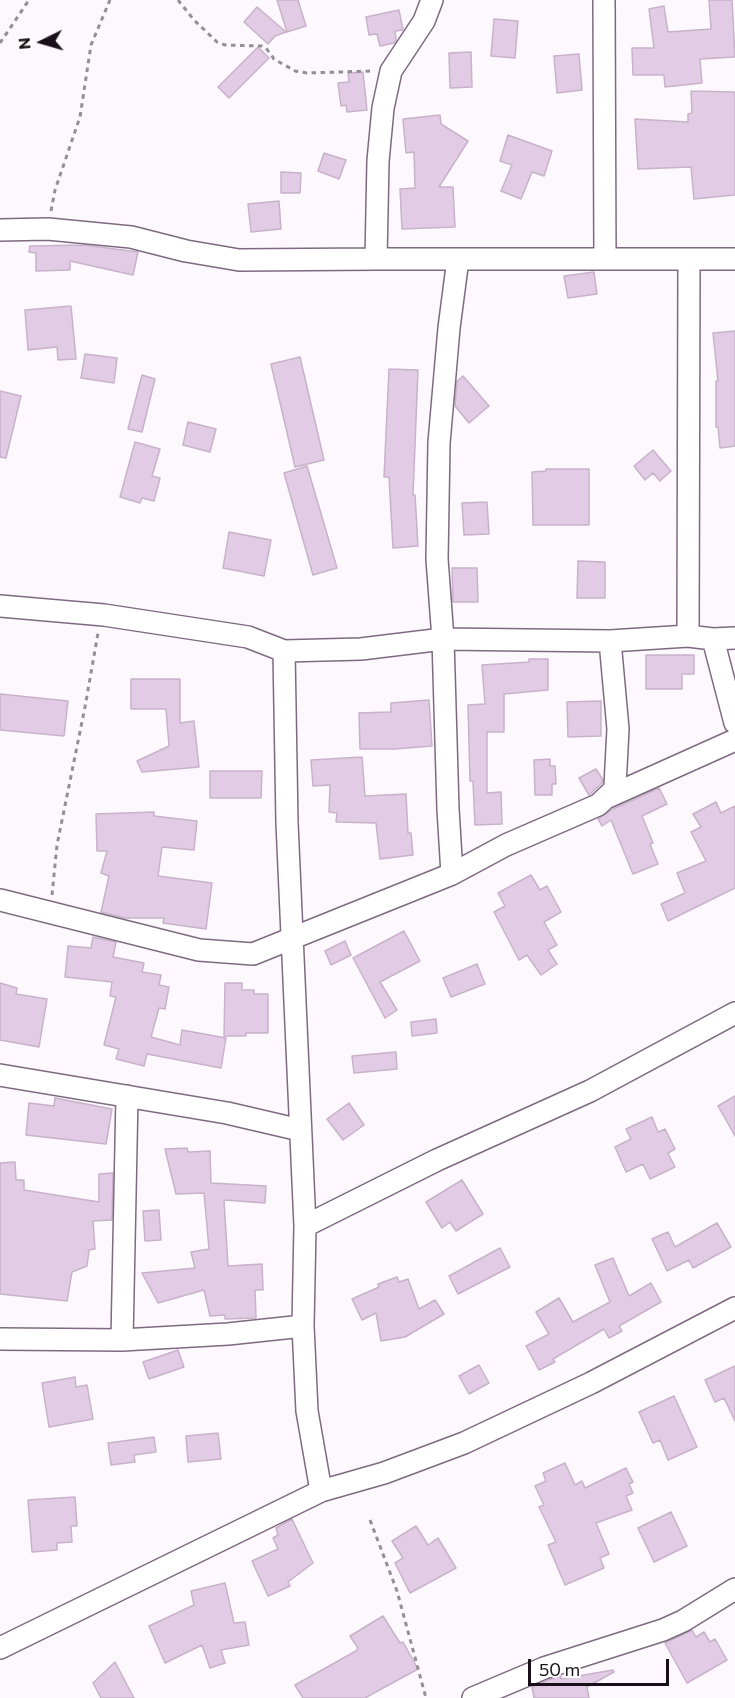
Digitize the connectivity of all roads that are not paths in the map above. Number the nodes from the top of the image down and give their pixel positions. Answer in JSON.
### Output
{"nodes":[{"id":1,"x":432,"y":0,"type":"edge"},
{"id":2,"x":604,"y":0,"type":"edge"},
{"id":3,"x":0,"y":231,"type":"edge"},
{"id":4,"x":376,"y":258,"type":"junction"},
{"id":5,"x":458,"y":259,"type":"junction"},
{"id":6,"x":604,"y":259,"type":"junction"},
{"id":7,"x":689,"y":259,"type":"junction"},
{"id":8,"x":735,"y":260,"type":"edge"},
{"id":9,"x":0,"y":606,"type":"edge"},
{"id":10,"x":688,"y":636,"type":"junction"},
{"id":11,"x":735,"y":638,"type":"edge"},
{"id":12,"x":443,"y":639,"type":"junction"},
{"id":13,"x":713,"y":639,"type":"junction"},
{"id":14,"x":610,"y":640,"type":"junction"},
{"id":15,"x":284,"y":651,"type":"junction"},
{"id":16,"x":733,"y":713,"type":"edge"},
{"id":17,"x":735,"y":740,"type":"edge"},
{"id":18,"x":608,"y":797,"type":"junction"},
{"id":19,"x":452,"y":874,"type":"junction"},
{"id":20,"x":0,"y":900,"type":"edge"},
{"id":21,"x":292,"y":939,"type":"junction"},
{"id":22,"x":735,"y":1013,"type":"edge"},
{"id":23,"x":0,"y":1076,"type":"edge"},
{"id":24,"x":127,"y":1096,"type":"junction"},
{"id":25,"x":300,"y":1130,"type":"junction"},
{"id":26,"x":305,"y":1226,"type":"junction"},
{"id":27,"x":735,"y":1308,"type":"edge"},
{"id":28,"x":303,"y":1326,"type":"junction"},
{"id":29,"x":0,"y":1339,"type":"edge"},
{"id":30,"x":122,"y":1340,"type":"junction"},
{"id":31,"x":321,"y":1491,"type":"junction"},
{"id":32,"x":735,"y":1589,"type":"edge"},
{"id":33,"x":0,"y":1648,"type":"edge"},
{"id":34,"x":473,"y":1698,"type":"edge"}],
"edges":[{"from":1,"to":4,"type":"street"},
{"from":2,"to":6,"type":"street"},
{"from":3,"to":4,"type":"street"},
{"from":4,"to":5,"type":"street"},
{"from":5,"to":6,"type":"street"},
{"from":5,"to":12,"type":"street"},
{"from":6,"to":7,"type":"street"},
{"from":7,"to":8,"type":"street"},
{"from":7,"to":10,"type":"street"},
{"from":9,"to":15,"type":"street"},
{"from":10,"to":13,"type":"street"},
{"from":10,"to":14,"type":"street"},
{"from":11,"to":13,"type":"street"},
{"from":12,"to":14,"type":"street"},
{"from":12,"to":15,"type":"street"},
{"from":12,"to":19,"type":"street"},
{"from":13,"to":16,"type":"street"},
{"from":14,"to":18,"type":"street"},
{"from":15,"to":21,"type":"street"},
{"from":17,"to":18,"type":"street"},
{"from":18,"to":19,"type":"street"},
{"from":19,"to":21,"type":"street"},
{"from":20,"to":21,"type":"street"},
{"from":21,"to":25,"type":"street"},
{"from":22,"to":26,"type":"street"},
{"from":23,"to":24,"type":"street"},
{"from":24,"to":25,"type":"street"},
{"from":24,"to":30,"type":"street"},
{"from":25,"to":26,"type":"street"},
{"from":26,"to":28,"type":"street"},
{"from":27,"to":31,"type":"street"},
{"from":28,"to":30,"type":"street"},
{"from":28,"to":31,"type":"street"},
{"from":29,"to":30,"type":"street"},
{"from":31,"to":33,"type":"street"},
{"from":32,"to":34,"type":"street"}]}
